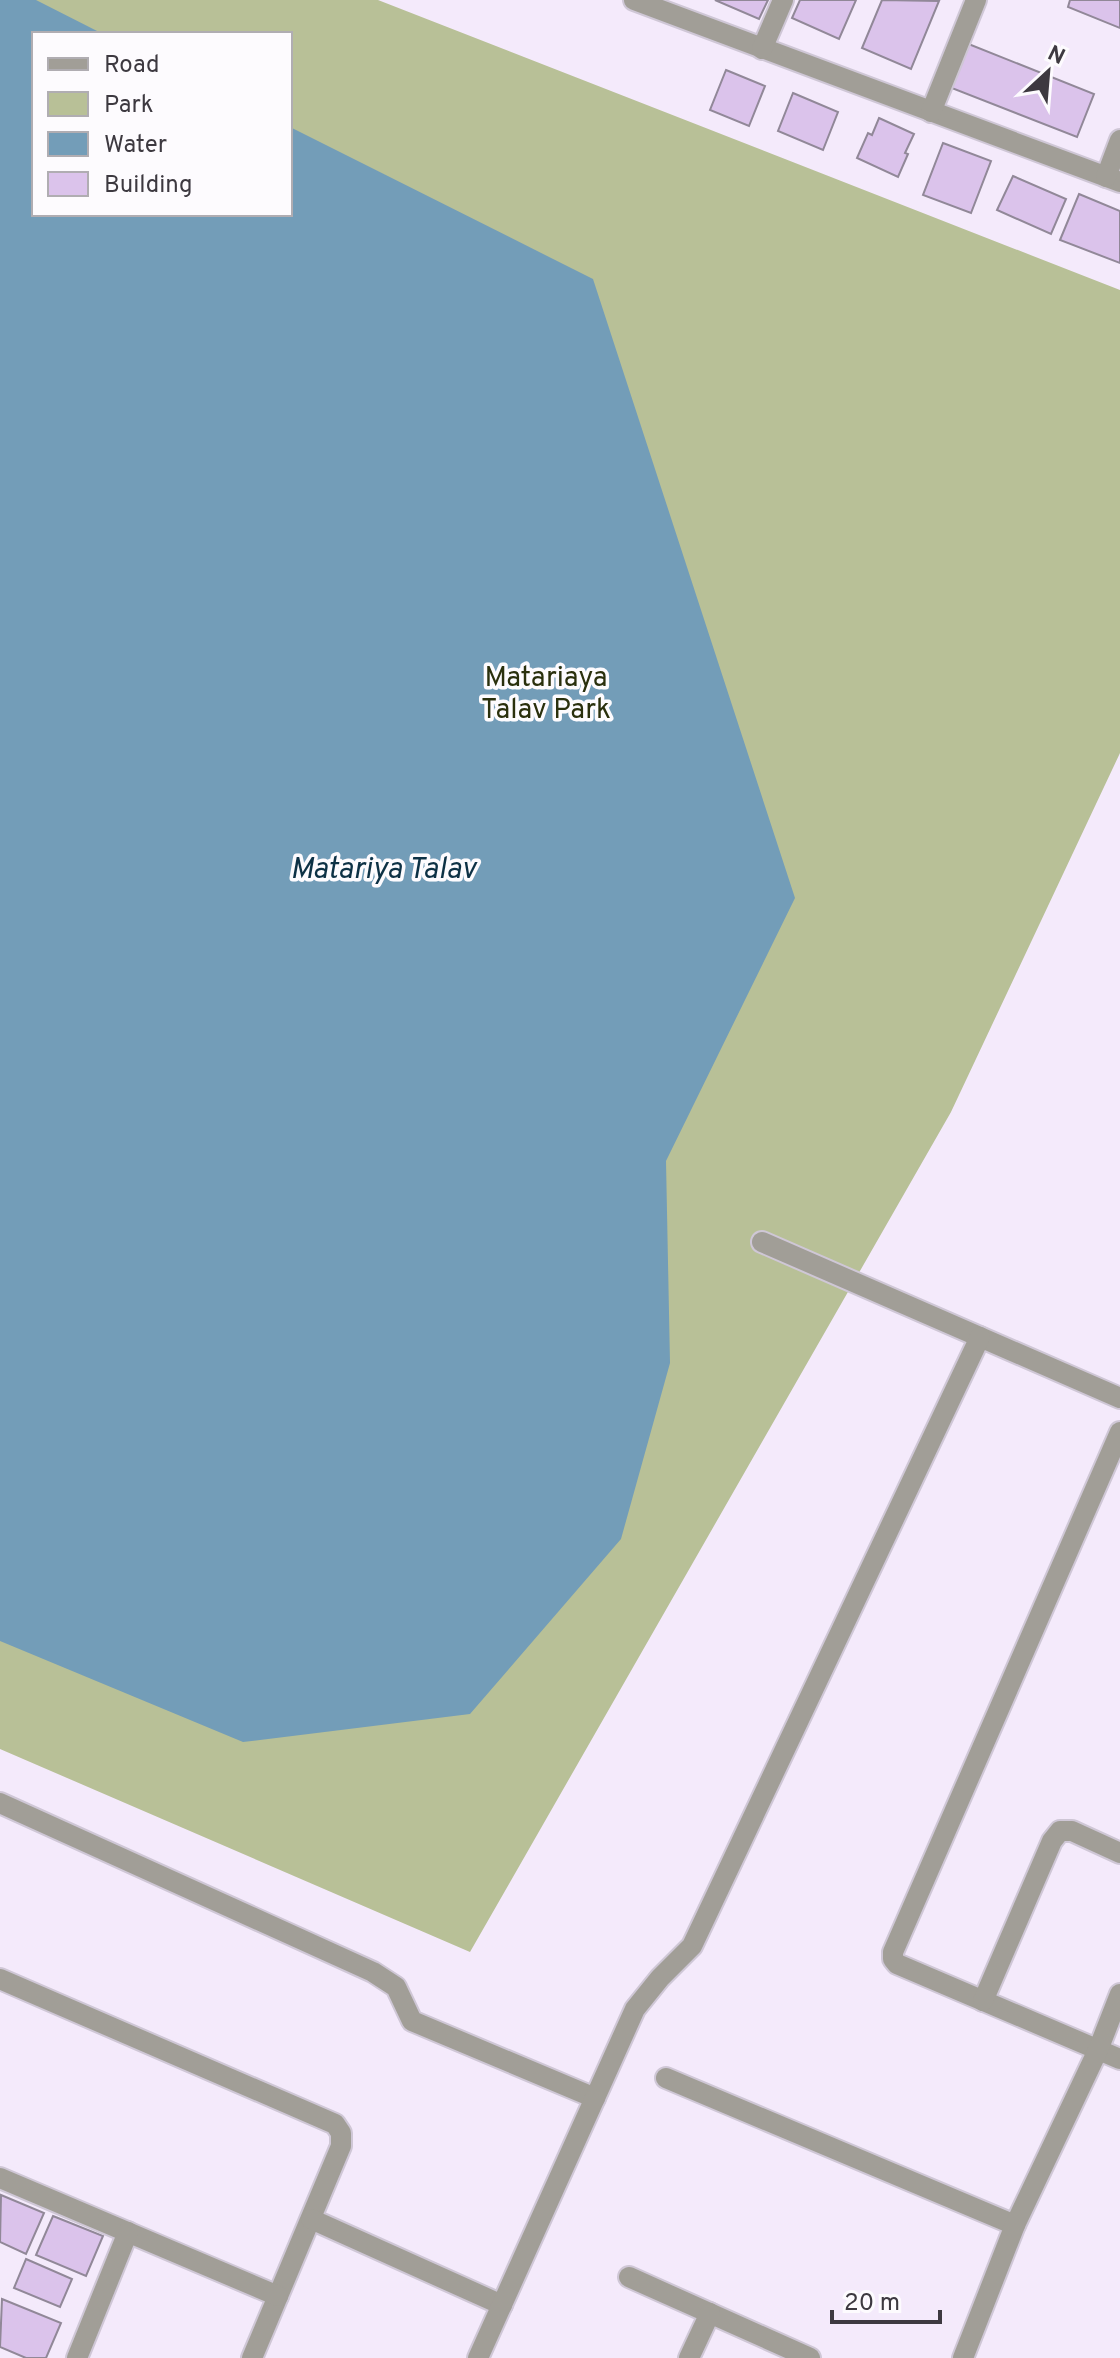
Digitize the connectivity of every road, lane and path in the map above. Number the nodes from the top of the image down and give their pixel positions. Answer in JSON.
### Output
{"nodes":[{"id":1,"x":634,"y":0,"type":"edge"},
{"id":2,"x":783,"y":0,"type":"edge"},
{"id":3,"x":976,"y":0,"type":"edge"},
{"id":4,"x":762,"y":49,"type":"junction"},
{"id":5,"x":931,"y":112,"type":"junction"},
{"id":6,"x":1120,"y":140,"type":"edge"},
{"id":7,"x":1113,"y":179,"type":"edge"},
{"id":8,"x":762,"y":1242,"type":"dead end"},
{"id":9,"x":980,"y":1337,"type":"junction"},
{"id":10,"x":1120,"y":1398,"type":"edge"},
{"id":11,"x":1120,"y":1432,"type":"edge"},
{"id":12,"x":0,"y":1803,"type":"edge"},
{"id":13,"x":1120,"y":1853,"type":"edge"},
{"id":14,"x":0,"y":1979,"type":"edge"},
{"id":15,"x":1120,"y":1994,"type":"edge"},
{"id":16,"x":983,"y":2001,"type":"junction"},
{"id":17,"x":1098,"y":2050,"type":"junction"},
{"id":18,"x":1120,"y":2059,"type":"edge"},
{"id":19,"x":666,"y":2078,"type":"dead end"},
{"id":20,"x":595,"y":2098,"type":"junction"},
{"id":21,"x":0,"y":2178,"type":"edge"},
{"id":22,"x":311,"y":2219,"type":"junction"},
{"id":23,"x":1015,"y":2225,"type":"junction"},
{"id":24,"x":128,"y":2232,"type":"junction"},
{"id":25,"x":629,"y":2277,"type":"dead end"},
{"id":26,"x":278,"y":2296,"type":"junction"},
{"id":27,"x":502,"y":2305,"type":"junction"},
{"id":28,"x":710,"y":2313,"type":"junction"},
{"id":29,"x":77,"y":2358,"type":"edge"},
{"id":30,"x":252,"y":2358,"type":"edge"},
{"id":31,"x":478,"y":2358,"type":"edge"},
{"id":32,"x":689,"y":2358,"type":"edge"},
{"id":33,"x":810,"y":2358,"type":"edge"},
{"id":34,"x":963,"y":2358,"type":"edge"}],
"edges":[{"from":1,"to":4,"type":"street"},
{"from":2,"to":4,"type":"street"},
{"from":3,"to":5,"type":"street"},
{"from":4,"to":5,"type":"street"},
{"from":5,"to":7,"type":"street"},
{"from":6,"to":7,"type":"street"},
{"from":8,"to":9,"type":"street"},
{"from":9,"to":10,"type":"street"},
{"from":9,"to":20,"type":"street"},
{"from":11,"to":16,"type":"street"},
{"from":12,"to":20,"type":"street"},
{"from":13,"to":16,"type":"street"},
{"from":14,"to":22,"type":"street"},
{"from":15,"to":17,"type":"street"},
{"from":16,"to":17,"type":"street"},
{"from":17,"to":18,"type":"street"},
{"from":17,"to":23,"type":"street"},
{"from":19,"to":23,"type":"street"},
{"from":20,"to":27,"type":"street"},
{"from":21,"to":24,"type":"street"},
{"from":22,"to":26,"type":"street"},
{"from":22,"to":27,"type":"street"},
{"from":23,"to":34,"type":"street"},
{"from":24,"to":26,"type":"street"},
{"from":24,"to":29,"type":"street"},
{"from":25,"to":28,"type":"street"},
{"from":26,"to":30,"type":"street"},
{"from":27,"to":31,"type":"street"},
{"from":28,"to":32,"type":"street"},
{"from":28,"to":33,"type":"street"}]}
